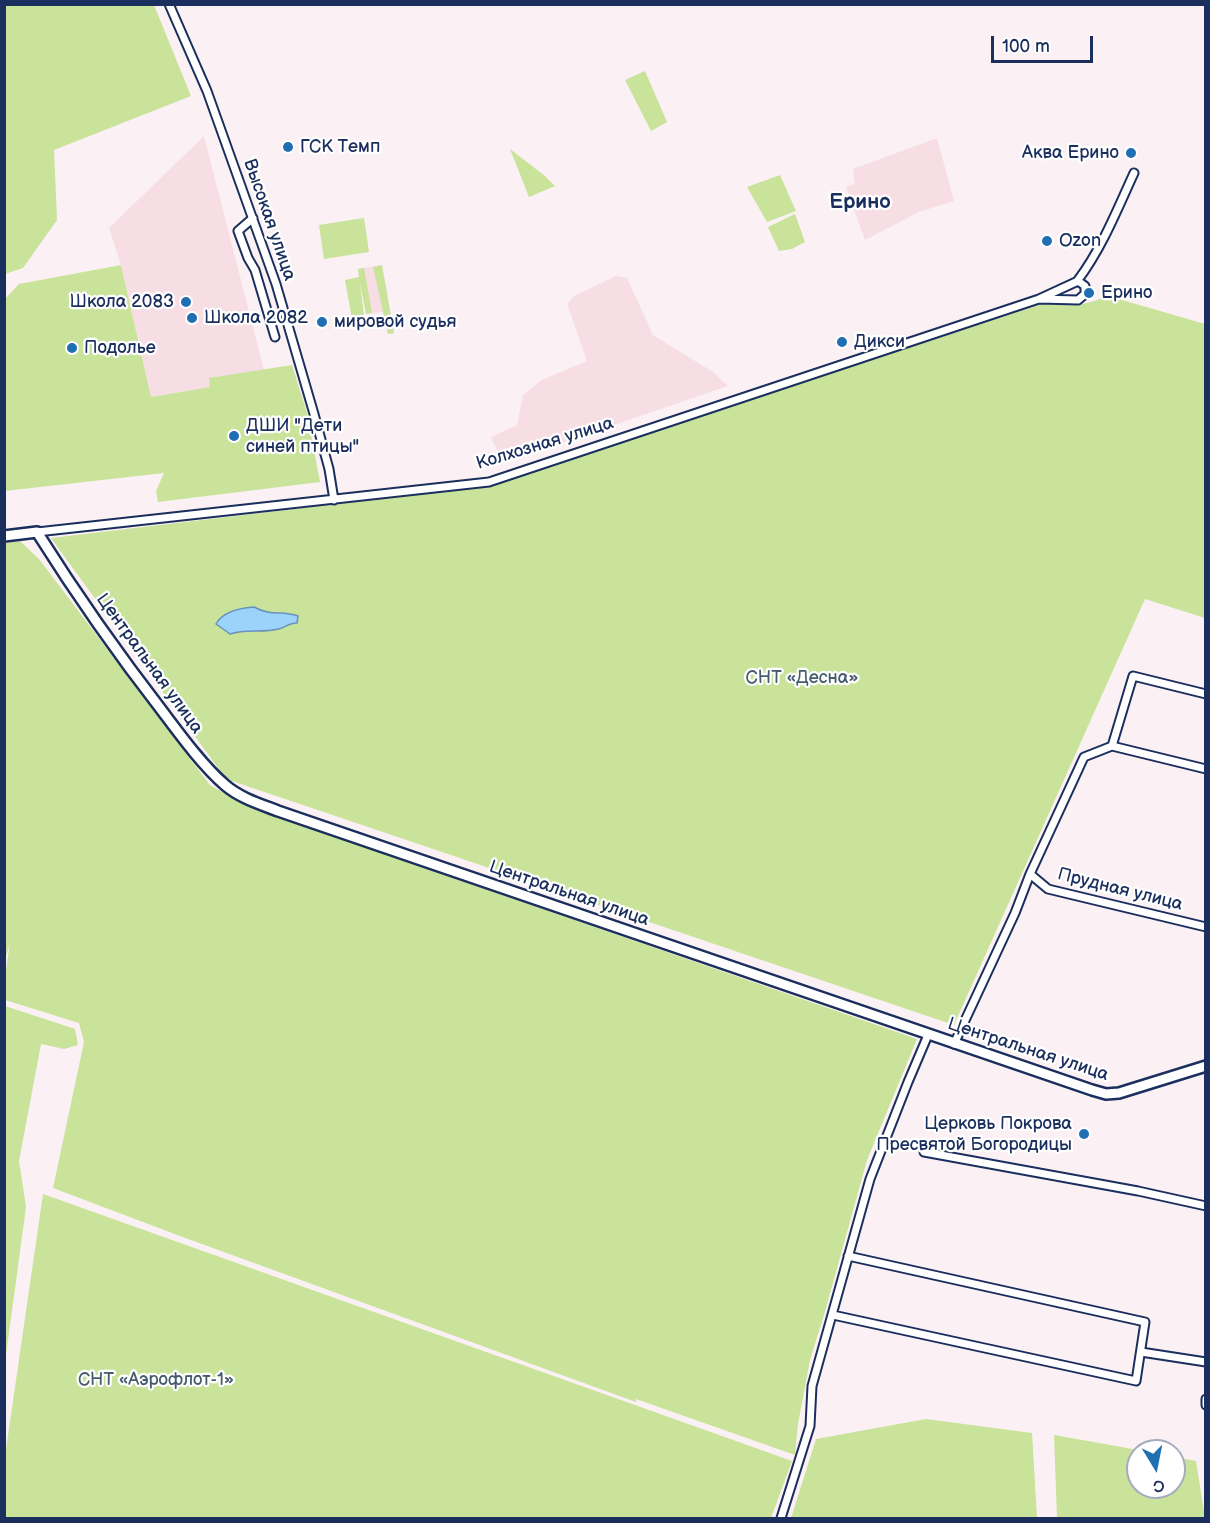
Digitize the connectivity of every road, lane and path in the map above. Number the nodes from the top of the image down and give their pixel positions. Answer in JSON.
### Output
{"nodes":[{"id":1,"x":169,"y":4,"type":"edge"},
{"id":2,"x":1134,"y":173,"type":"dead end"},
{"id":3,"x":253,"y":218,"type":"junction"},
{"id":4,"x":1078,"y":280,"type":"junction"},
{"id":5,"x":1039,"y":298,"type":"junction"},
{"id":6,"x":275,"y":337,"type":"dead end"},
{"id":7,"x":334,"y":500,"type":"junction"},
{"id":8,"x":37,"y":532,"type":"junction"},
{"id":9,"x":4,"y":536,"type":"edge"},
{"id":10,"x":1206,"y":694,"type":"edge"},
{"id":11,"x":1112,"y":746,"type":"junction"},
{"id":12,"x":1206,"y":769,"type":"edge"},
{"id":13,"x":1030,"y":874,"type":"junction"},
{"id":14,"x":1206,"y":927,"type":"edge"},
{"id":15,"x":928,"y":1035,"type":"junction"},
{"id":16,"x":954,"y":1044,"type":"junction"},
{"id":17,"x":1206,"y":1066,"type":"edge"},
{"id":18,"x":924,"y":1152,"type":"dead end"},
{"id":19,"x":1206,"y":1206,"type":"edge"},
{"id":20,"x":848,"y":1256,"type":"junction"},
{"id":21,"x":833,"y":1314,"type":"junction"},
{"id":22,"x":1141,"y":1352,"type":"junction"},
{"id":23,"x":1206,"y":1362,"type":"edge"},
{"id":24,"x":1206,"y":1399,"type":"edge"},
{"id":25,"x":1206,"y":1405,"type":"edge"},
{"id":26,"x":781,"y":1518,"type":"edge"}],
"edges":[{"from":1,"to":3,"type":"street","name":"Высокая улица"},
{"from":2,"to":4,"type":"street"},
{"from":3,"to":6,"type":"street"},
{"from":3,"to":7,"type":"street","name":"Высокая улица"},
{"from":4,"to":5,"type":"street","name":"Колхозная улица"},
{"from":4,"to":5,"type":"street","name":"Колхозная улица"},
{"from":5,"to":7,"type":"street","name":"Колхозная улица"},
{"from":7,"to":8,"type":"street","name":"Колхозная улица"},
{"from":8,"to":9,"type":"street","name":"Колхозная улица"},
{"from":8,"to":15,"type":"street","name":"Центральная улица"},
{"from":10,"to":11,"type":"street"},
{"from":11,"to":12,"type":"street"},
{"from":11,"to":13,"type":"street"},
{"from":13,"to":14,"type":"street","name":"Прудная улица"},
{"from":13,"to":16,"type":"street"},
{"from":15,"to":16,"type":"street","name":"Центральная улица"},
{"from":15,"to":20,"type":"street"},
{"from":16,"to":17,"type":"street","name":"Центральная улица"},
{"from":18,"to":19,"type":"street"},
{"from":20,"to":21,"type":"street"},
{"from":20,"to":22,"type":"street"},
{"from":21,"to":22,"type":"street"},
{"from":21,"to":26,"type":"street"},
{"from":22,"to":23,"type":"street"},
{"from":24,"to":25,"type":"street"}]}
